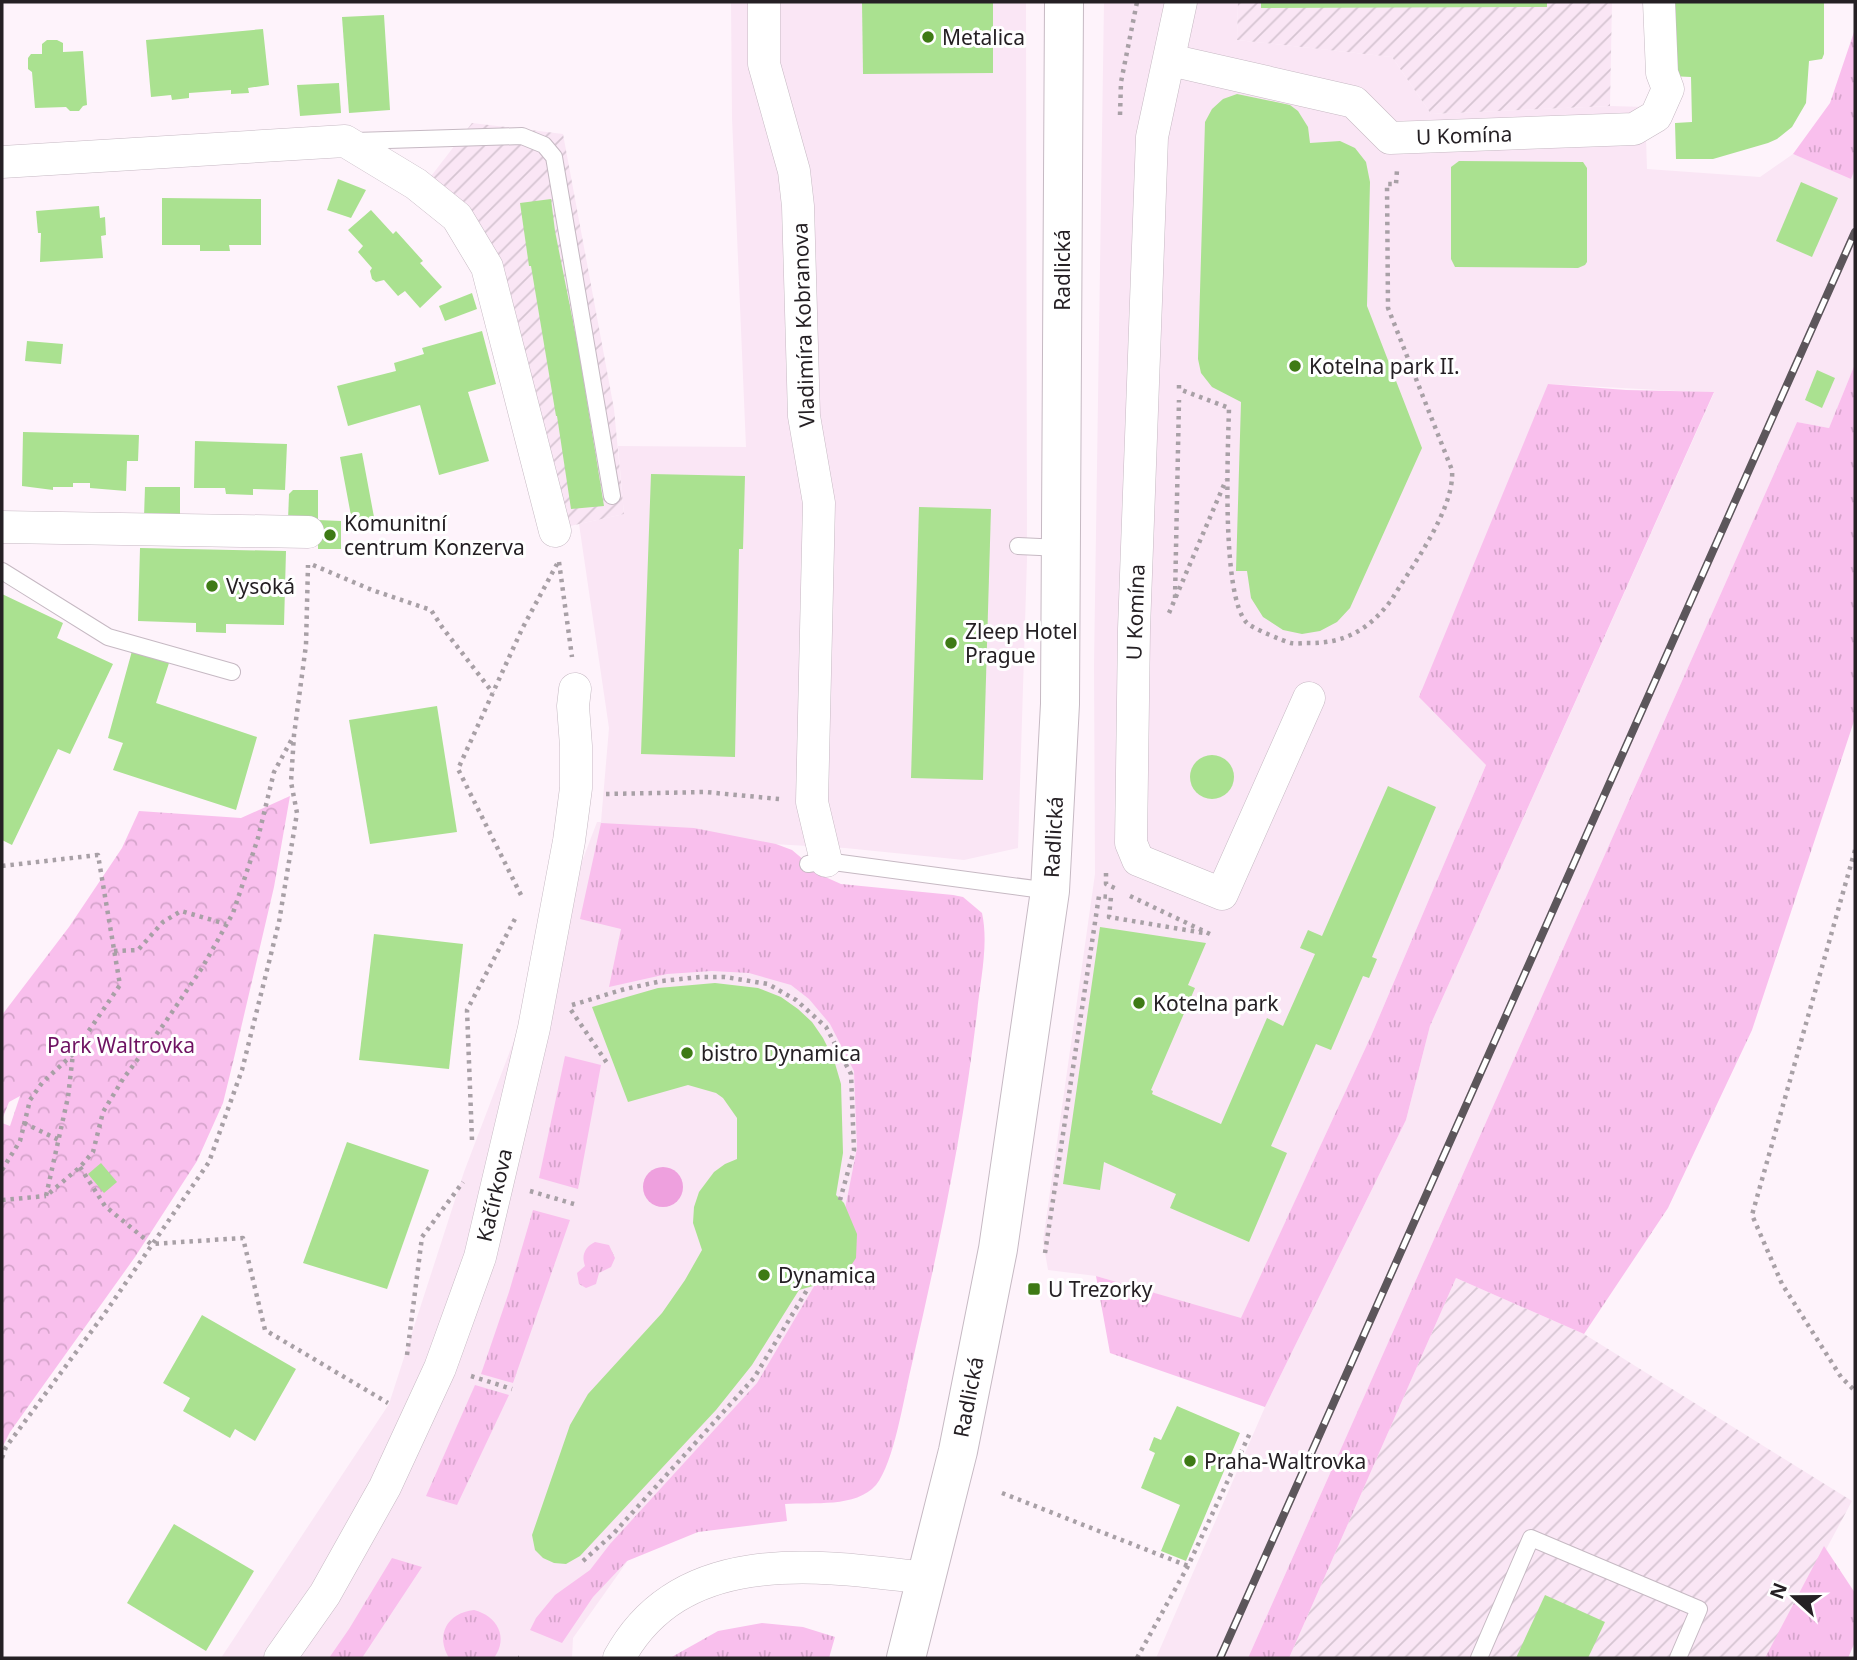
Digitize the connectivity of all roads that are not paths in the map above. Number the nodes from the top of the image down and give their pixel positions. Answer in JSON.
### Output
{"nodes":[{"id":1,"x":764,"y":2,"type":"edge"},
{"id":2,"x":1064,"y":2,"type":"edge"},
{"id":3,"x":1181,"y":2,"type":"edge"},
{"id":4,"x":1659,"y":2,"type":"edge"},
{"id":5,"x":1170,"y":60,"type":"junction"},
{"id":6,"x":345,"y":141,"type":"junction"},
{"id":7,"x":2,"y":162,"type":"edge"},
{"id":8,"x":612,"y":496,"type":"dead end"},
{"id":9,"x":2,"y":527,"type":"edge"},
{"id":10,"x":309,"y":532,"type":"road end"},
{"id":11,"x":1018,"y":545,"type":"dead end"},
{"id":12,"x":557,"y":546,"type":"road end"},
{"id":13,"x":1061,"y":548,"type":"junction"},
{"id":14,"x":2,"y":571,"type":"edge"},
{"id":15,"x":232,"y":672,"type":"dead end"},
{"id":16,"x":575,"y":689,"type":"road end"},
{"id":17,"x":1309,"y":698,"type":"dead end"},
{"id":18,"x":817,"y":862,"type":"joint"},
{"id":19,"x":1050,"y":891,"type":"junction"},
{"id":20,"x":926,"y":1578,"type":"junction"},
{"id":21,"x":280,"y":1658,"type":"edge"},
{"id":22,"x":619,"y":1658,"type":"edge"},
{"id":23,"x":906,"y":1658,"type":"edge"},
{"id":24,"x":1479,"y":1658,"type":"edge"},
{"id":25,"x":1678,"y":1658,"type":"edge"}],
"edges":[{"from":1,"to":18,"type":"street","name":"Vladimíra Kobranova"},
{"from":2,"to":13,"type":"main road","name":"Radlická"},
{"from":3,"to":5,"type":"street","name":"U Komína"},
{"from":4,"to":5,"type":"street","name":"U Komína"},
{"from":5,"to":17,"type":"street","name":"U Komína"},
{"from":6,"to":7,"type":"street"},
{"from":6,"to":8,"type":"lane"},
{"from":6,"to":12,"type":"street"},
{"from":9,"to":10,"type":"street"},
{"from":11,"to":13,"type":"lane"},
{"from":13,"to":19,"type":"main road","name":"Radlická"},
{"from":14,"to":15,"type":"lane"},
{"from":16,"to":21,"type":"street","name":"Kačírkova"},
{"from":18,"to":19,"type":"lane"},
{"from":19,"to":20,"type":"main road","name":"Radlická"},
{"from":20,"to":22,"type":"street"},
{"from":20,"to":23,"type":"main road","name":"Radlická"},
{"from":24,"to":25,"type":"lane"}]}
